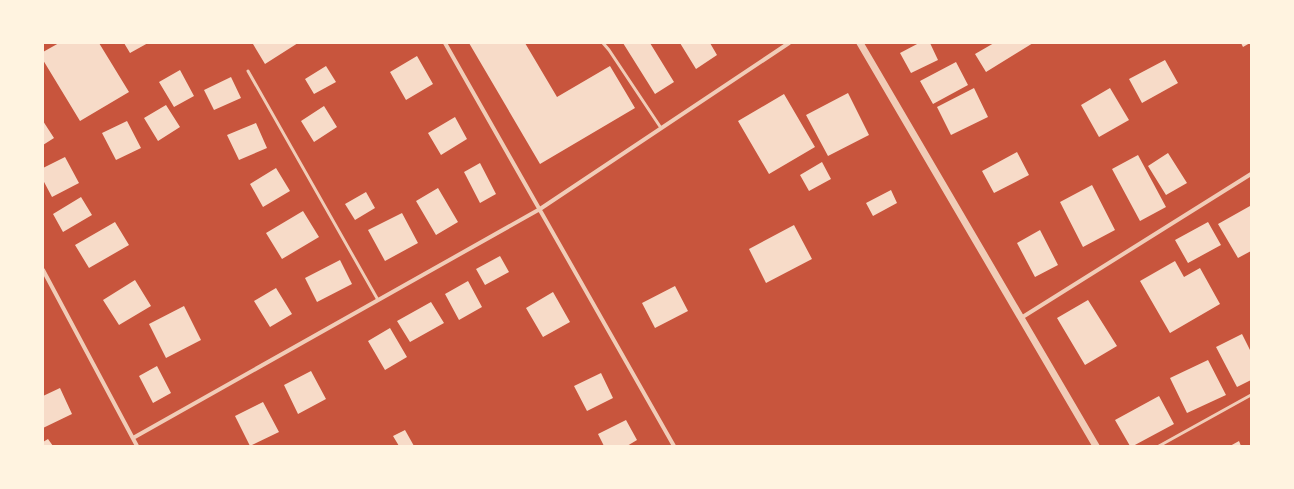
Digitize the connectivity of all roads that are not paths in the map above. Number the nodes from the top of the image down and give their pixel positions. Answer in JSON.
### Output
{"nodes":[{"id":1,"x":446,"y":43,"type":"edge"},
{"id":2,"x":603,"y":43,"type":"edge"},
{"id":3,"x":789,"y":43,"type":"edge"},
{"id":4,"x":860,"y":43,"type":"edge"},
{"id":5,"x":248,"y":71,"type":"dead end"},
{"id":6,"x":661,"y":128,"type":"junction"},
{"id":7,"x":1251,"y":174,"type":"edge"},
{"id":8,"x":540,"y":209,"type":"junction"},
{"id":9,"x":43,"y":270,"type":"edge"},
{"id":10,"x":378,"y":300,"type":"junction"},
{"id":11,"x":1021,"y":318,"type":"junction"},
{"id":12,"x":1251,"y":395,"type":"edge"},
{"id":13,"x":133,"y":438,"type":"junction"},
{"id":14,"x":137,"y":446,"type":"edge"},
{"id":15,"x":674,"y":446,"type":"edge"},
{"id":16,"x":1096,"y":446,"type":"edge"},
{"id":17,"x":1159,"y":446,"type":"edge"}],
"edges":[{"from":1,"to":8,"type":"street"},
{"from":2,"to":6,"type":"lane"},
{"from":3,"to":6,"type":"street"},
{"from":4,"to":11,"type":"street"},
{"from":5,"to":10,"type":"lane"},
{"from":6,"to":8,"type":"street"},
{"from":7,"to":11,"type":"street"},
{"from":8,"to":10,"type":"street"},
{"from":8,"to":15,"type":"street"},
{"from":9,"to":13,"type":"street"},
{"from":10,"to":13,"type":"street"},
{"from":11,"to":16,"type":"street"},
{"from":12,"to":17,"type":"lane"},
{"from":13,"to":14,"type":"street"}]}
